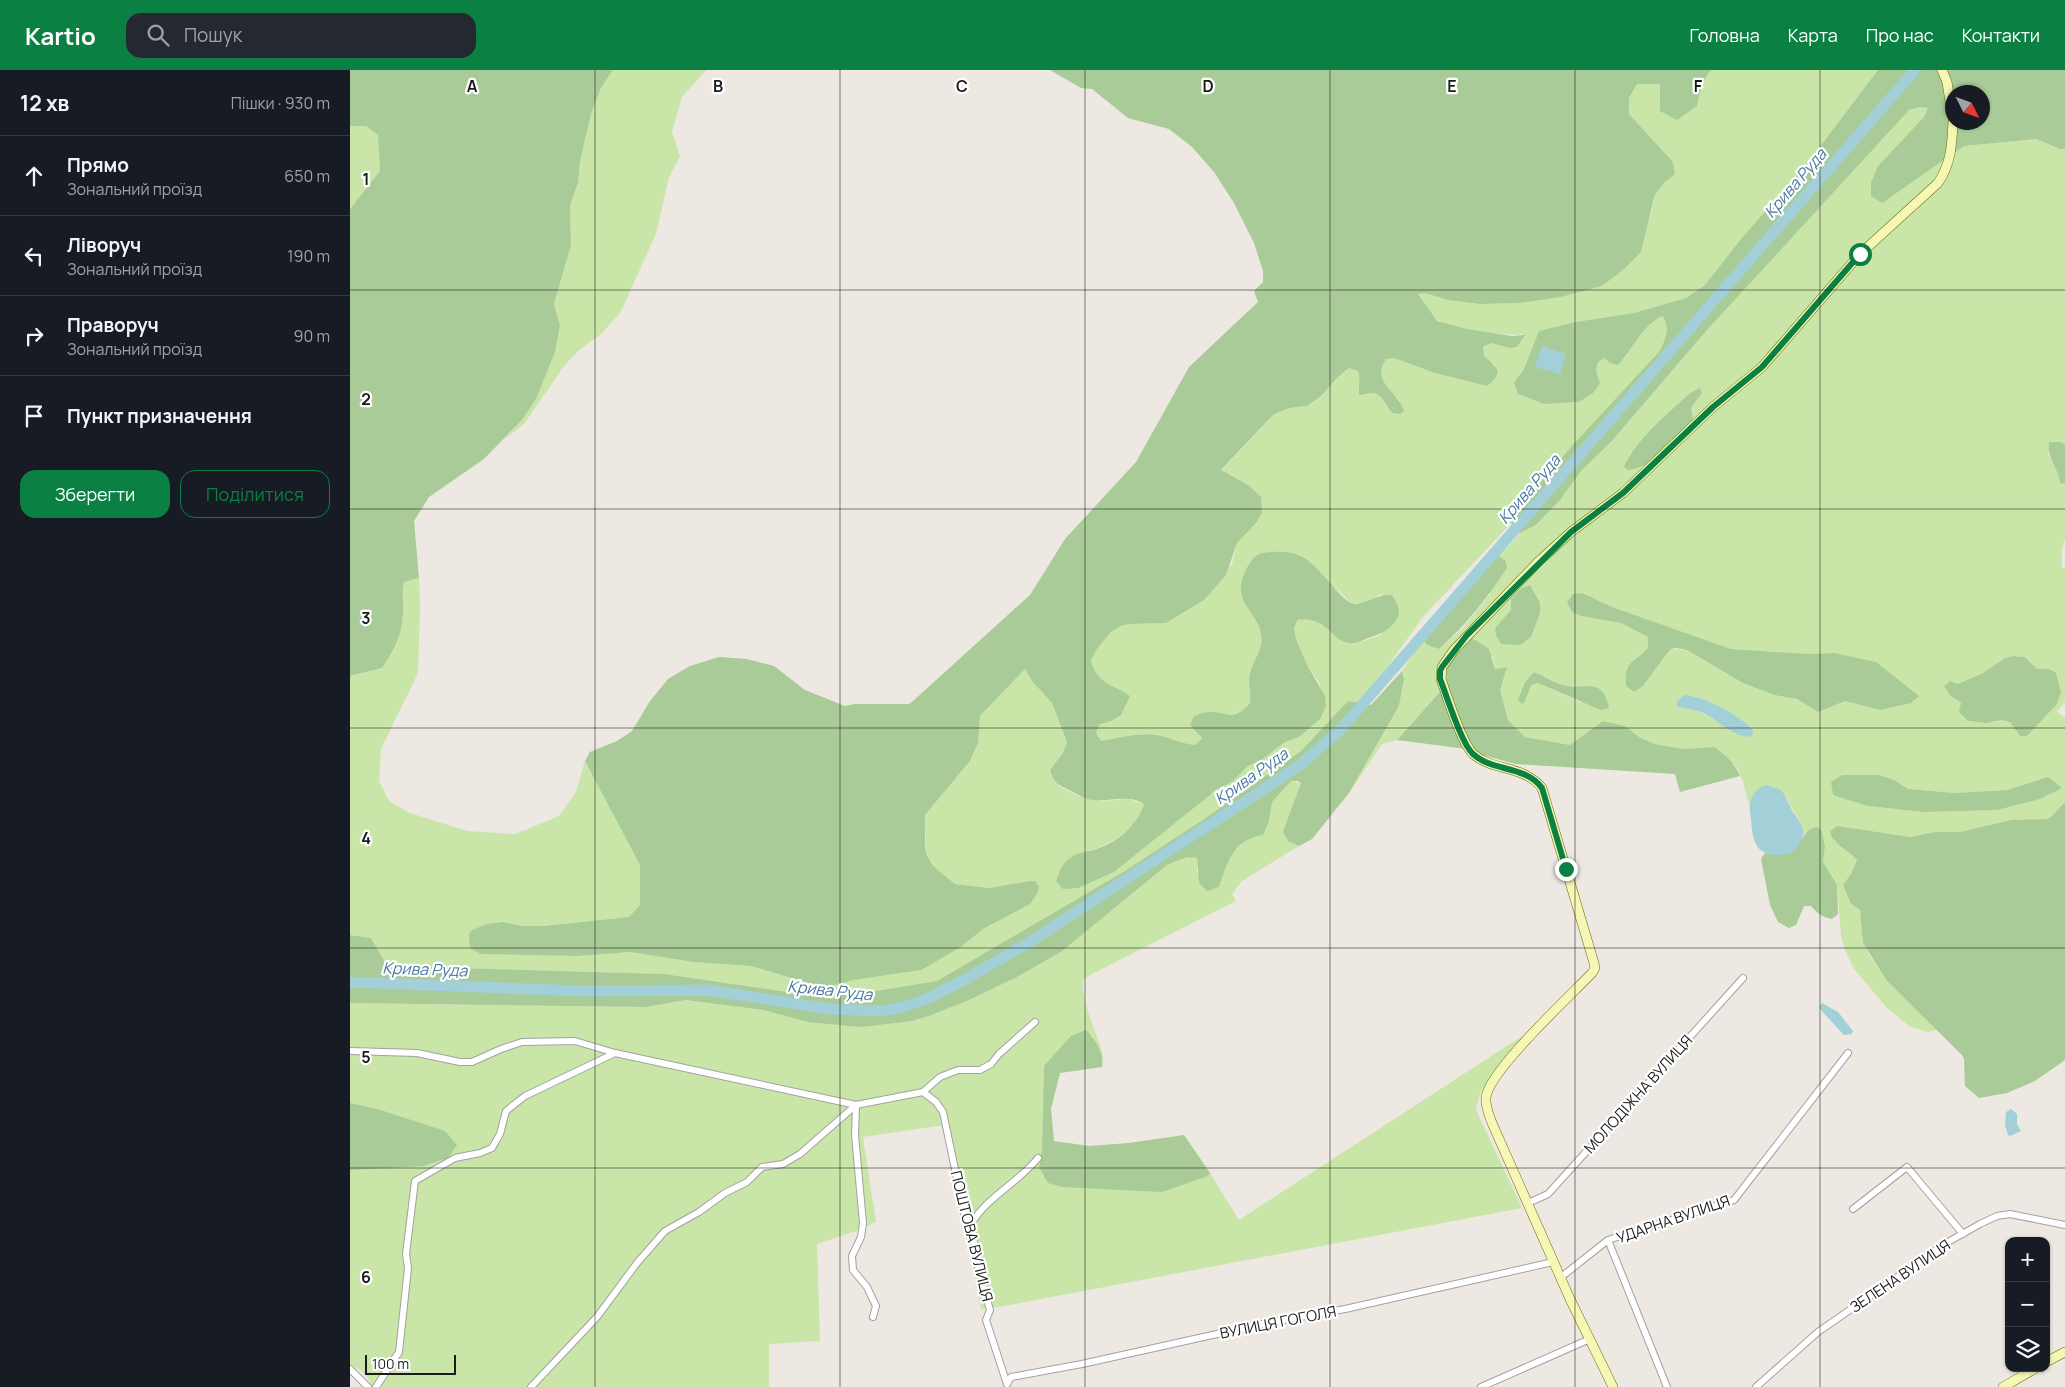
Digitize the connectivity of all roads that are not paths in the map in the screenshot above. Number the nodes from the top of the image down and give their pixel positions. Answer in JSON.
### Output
{"nodes":[{"id":1,"x":1942,"y":70,"type":"edge"},
{"id":2,"x":1947,"y":85,"type":"edge"},
{"id":3,"x":1952,"y":130,"type":"edge"},
{"id":4,"x":1743,"y":978,"type":"dead end"},
{"id":5,"x":1035,"y":1022,"type":"dead end"},
{"id":6,"x":350,"y":1051,"type":"edge"},
{"id":7,"x":615,"y":1053,"type":"junction"},
{"id":8,"x":1848,"y":1053,"type":"dead end"},
{"id":9,"x":923,"y":1092,"type":"junction"},
{"id":10,"x":856,"y":1105,"type":"junction"},
{"id":11,"x":1038,"y":1158,"type":"dead end"},
{"id":12,"x":1528,"y":1203,"type":"junction"},
{"id":13,"x":1853,"y":1209,"type":"dead end"},
{"id":14,"x":971,"y":1224,"type":"junction"},
{"id":15,"x":2065,"y":1224,"type":"edge"},
{"id":16,"x":1963,"y":1234,"type":"junction"},
{"id":17,"x":1608,"y":1240,"type":"junction"},
{"id":18,"x":1553,"y":1262,"type":"junction"},
{"id":19,"x":1560,"y":1278,"type":"junction"},
{"id":20,"x":873,"y":1317,"type":"dead end"},
{"id":21,"x":1590,"y":1339,"type":"junction"},
{"id":22,"x":2065,"y":1352,"type":"edge"},
{"id":23,"x":2050,"y":1360,"type":"edge"},
{"id":24,"x":350,"y":1370,"type":"edge"},
{"id":25,"x":2029,"y":1372,"type":"edge"},
{"id":26,"x":1008,"y":1386,"type":"edge"},
{"id":27,"x":368,"y":1387,"type":"edge"},
{"id":28,"x":376,"y":1387,"type":"edge"},
{"id":29,"x":531,"y":1387,"type":"edge"},
{"id":30,"x":1481,"y":1387,"type":"edge"},
{"id":31,"x":1613,"y":1387,"type":"edge"},
{"id":32,"x":1667,"y":1387,"type":"edge"},
{"id":33,"x":1756,"y":1387,"type":"edge"},
{"id":34,"x":2003,"y":1387,"type":"edge"}],
"edges":[{"from":1,"to":2,"type":"street"},
{"from":3,"to":12,"type":"street"},
{"from":4,"to":12,"type":"street","name":"МОЛОДІЖНА ВУЛИЦЯ"},
{"from":5,"to":9,"type":"street"},
{"from":6,"to":7,"type":"street"},
{"from":7,"to":10,"type":"street"},
{"from":7,"to":28,"type":"street"},
{"from":8,"to":17,"type":"street","name":"УДАРНА ВУЛИЦЯ"},
{"from":9,"to":10,"type":"street"},
{"from":9,"to":14,"type":"street","name":"ПОШТОВА ВУЛИЦЯ"},
{"from":10,"to":20,"type":"street"},
{"from":10,"to":29,"type":"street"},
{"from":11,"to":14,"type":"street"},
{"from":12,"to":18,"type":"street"},
{"from":13,"to":16,"type":"street"},
{"from":14,"to":26,"type":"street","name":"ПОШТОВА ВУЛИЦЯ"},
{"from":15,"to":16,"type":"street","name":"ЗЕЛЕНА ВУЛИЦЯ"},
{"from":16,"to":33,"type":"street","name":"ЗЕЛЕНА ВУЛИЦЯ"},
{"from":17,"to":19,"type":"street","name":"УДАРНА ВУЛИЦЯ"},
{"from":17,"to":32,"type":"street"},
{"from":18,"to":19,"type":"street"},
{"from":18,"to":26,"type":"street","name":"ВУЛИЦЯ ГОГОЛЯ"},
{"from":19,"to":21,"type":"street"},
{"from":21,"to":30,"type":"street"},
{"from":21,"to":31,"type":"street"},
{"from":22,"to":23,"type":"street"},
{"from":24,"to":27,"type":"street"},
{"from":25,"to":34,"type":"street"}]}
